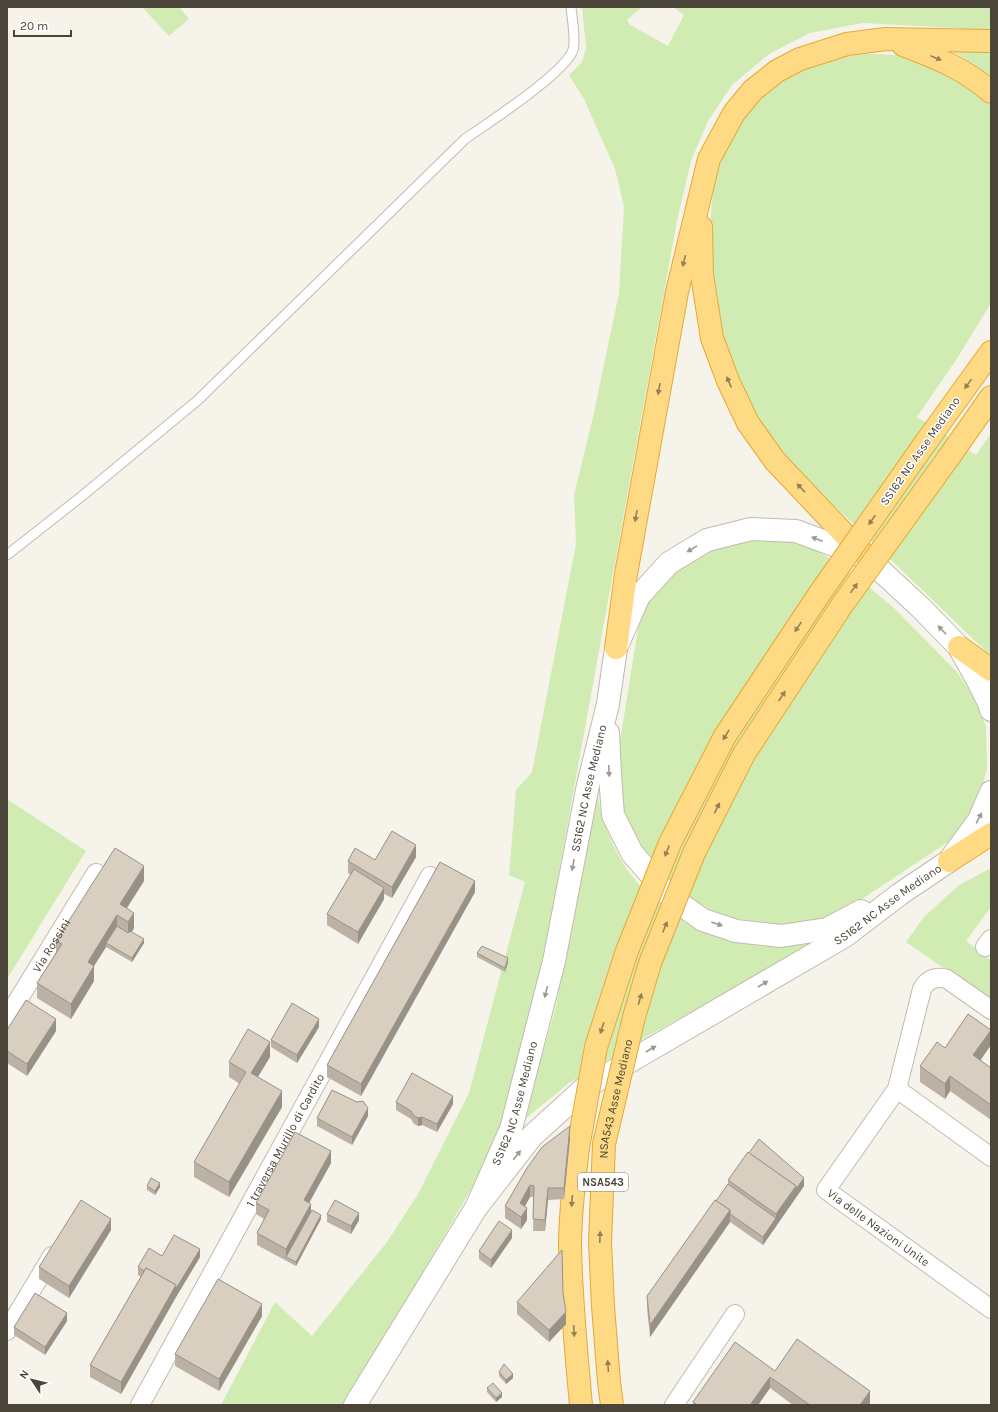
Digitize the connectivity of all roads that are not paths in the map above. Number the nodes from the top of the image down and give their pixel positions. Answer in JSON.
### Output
{"nodes":[{"id":1,"x":571,"y":7,"type":"edge"},
{"id":2,"x":886,"y":39,"type":"junction"},
{"id":3,"x":991,"y":41,"type":"edge"},
{"id":4,"x":991,"y":92,"type":"edge"},
{"id":5,"x":700,"y":196,"type":"junction"},
{"id":6,"x":991,"y":352,"type":"edge"},
{"id":7,"x":991,"y":396,"type":"edge"},
{"id":8,"x":7,"y":555,"type":"edge"},
{"id":9,"x":866,"y":558,"type":"junction"},
{"id":10,"x":959,"y":647,"type":"junction"},
{"id":11,"x":616,"y":648,"type":"junction"},
{"id":12,"x":991,"y":670,"type":"edge"},
{"id":13,"x":608,"y":704,"type":"junction"},
{"id":14,"x":991,"y":710,"type":"edge"},
{"id":15,"x":991,"y":792,"type":"edge"},
{"id":16,"x":991,"y":834,"type":"edge"},
{"id":17,"x":991,"y":846,"type":"edge"},
{"id":18,"x":949,"y":861,"type":"junction"},
{"id":19,"x":96,"y":874,"type":"dead end"},
{"id":20,"x":430,"y":876,"type":"edge"},
{"id":21,"x":900,"y":894,"type":"junction"},
{"id":22,"x":991,"y":1010,"type":"edge"},
{"id":23,"x":7,"y":1018,"type":"edge"},
{"id":24,"x":897,"y":1089,"type":"junction"},
{"id":25,"x":991,"y":1157,"type":"edge"},
{"id":26,"x":476,"y":1208,"type":"junction"},
{"id":27,"x":59,"y":1244,"type":"edge"},
{"id":28,"x":991,"y":1309,"type":"edge"},
{"id":29,"x":735,"y":1314,"type":"dead end"},
{"id":30,"x":7,"y":1331,"type":"edge"},
{"id":31,"x":389,"y":1351,"type":"junction"},
{"id":32,"x":140,"y":1405,"type":"edge"},
{"id":33,"x":355,"y":1405,"type":"edge"},
{"id":34,"x":365,"y":1405,"type":"edge"},
{"id":35,"x":581,"y":1405,"type":"edge"},
{"id":36,"x":612,"y":1405,"type":"edge"},
{"id":37,"x":674,"y":1405,"type":"edge"}],
"edges":[{"from":1,"to":8,"type":"lane"},
{"from":2,"to":3,"type":"highway"},
{"from":2,"to":4,"type":"highway","one_way":true},
{"from":2,"to":5,"type":"highway"},
{"from":9,"to":5,"type":"highway","one_way":true},
{"from":5,"to":11,"type":"highway","one_way":true},
{"from":6,"to":35,"type":"highway","name":"SS162 NC Asse Mediano","number":"NSA543","one_way":true,"bridge":true},
{"from":36,"to":7,"type":"highway","name":"NSA543 Asse Mediano","number":"NSA543","one_way":true,"bridge":true},
{"from":10,"to":9,"type":"street","name":"SS162 NC Asse Mediano","one_way":true},
{"from":9,"to":11,"type":"street","name":"SS162 NC Asse Mediano","one_way":true},
{"from":10,"to":12,"type":"highway"},
{"from":10,"to":14,"type":"street","name":"SS162 NC Asse Mediano"},
{"from":11,"to":13,"type":"street","name":"SS162 NC Asse Mediano"},
{"from":13,"to":21,"type":"street","one_way":true},
{"from":13,"to":26,"type":"street","name":"SS162 NC Asse Mediano","one_way":true},
{"from":18,"to":15,"type":"street","name":"SS162 NC Asse Mediano","one_way":true},
{"from":16,"to":18,"type":"highway"},
{"from":17,"to":18,"type":"street"},
{"from":18,"to":21,"type":"street","name":"SS162 NC Asse Mediano"},
{"from":19,"to":23,"type":"street","name":"Via Rossini"},
{"from":20,"to":32,"type":"street","name":"1 traversa Murillo di Cardito"},
{"from":26,"to":21,"type":"street","name":"SS162 NC Asse Mediano","one_way":true},
{"from":22,"to":24,"type":"street","name":"Via delle Nazioni Unite"},
{"from":24,"to":25,"type":"street"},
{"from":24,"to":28,"type":"street","name":"Via delle Nazioni Unite"},
{"from":26,"to":31,"type":"street","name":"SS162 NC Asse Mediano"},
{"from":27,"to":30,"type":"street"},
{"from":29,"to":37,"type":"street"},
{"from":31,"to":33,"type":"street","name":"SS162 NC Asse Mediano"},
{"from":31,"to":34,"type":"street","name":"SS162 NC Asse Mediano"}]}
